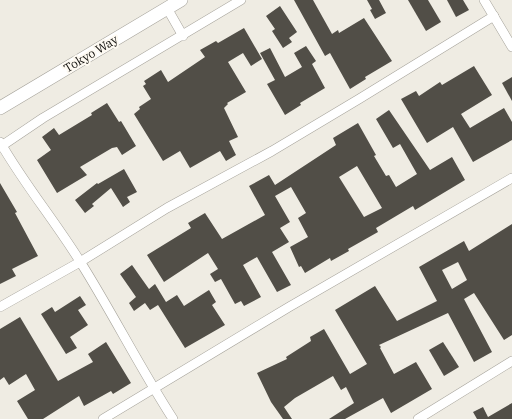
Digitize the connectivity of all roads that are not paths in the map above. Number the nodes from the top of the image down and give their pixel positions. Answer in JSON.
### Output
{"nodes":[{"id":1,"x":181,"y":0,"type":"edge"},
{"id":2,"x":241,"y":0,"type":"edge"},
{"id":3,"x":484,"y":0,"type":"edge"},
{"id":4,"x":167,"y":8,"type":"junction"},
{"id":5,"x":494,"y":16,"type":"junction"},
{"id":6,"x":183,"y":36,"type":"junction"},
{"id":7,"x":512,"y":47,"type":"edge"},
{"id":8,"x":0,"y":108,"type":"edge"},
{"id":9,"x":1,"y":145,"type":"edge"},
{"id":10,"x":512,"y":178,"type":"edge"},
{"id":11,"x":80,"y":262,"type":"junction"},
{"id":12,"x":0,"y":307,"type":"edge"},
{"id":13,"x":512,"y":361,"type":"edge"},
{"id":14,"x":154,"y":389,"type":"junction"},
{"id":15,"x":103,"y":419,"type":"edge"},
{"id":16,"x":173,"y":419,"type":"edge"},
{"id":17,"x":418,"y":419,"type":"edge"}],
"edges":[{"from":1,"to":4,"type":"main road","name":"Tokyo Way"},
{"from":2,"to":6,"type":"street"},
{"from":3,"to":5,"type":"street"},
{"from":4,"to":6,"type":"street"},
{"from":4,"to":8,"type":"main road","name":"Tokyo Way"},
{"from":5,"to":7,"type":"street"},
{"from":5,"to":11,"type":"street"},
{"from":6,"to":9,"type":"street"},
{"from":9,"to":11,"type":"street"},
{"from":10,"to":14,"type":"street"},
{"from":11,"to":12,"type":"street"},
{"from":11,"to":14,"type":"street"},
{"from":13,"to":17,"type":"street"},
{"from":14,"to":15,"type":"street"},
{"from":14,"to":16,"type":"street"}]}
